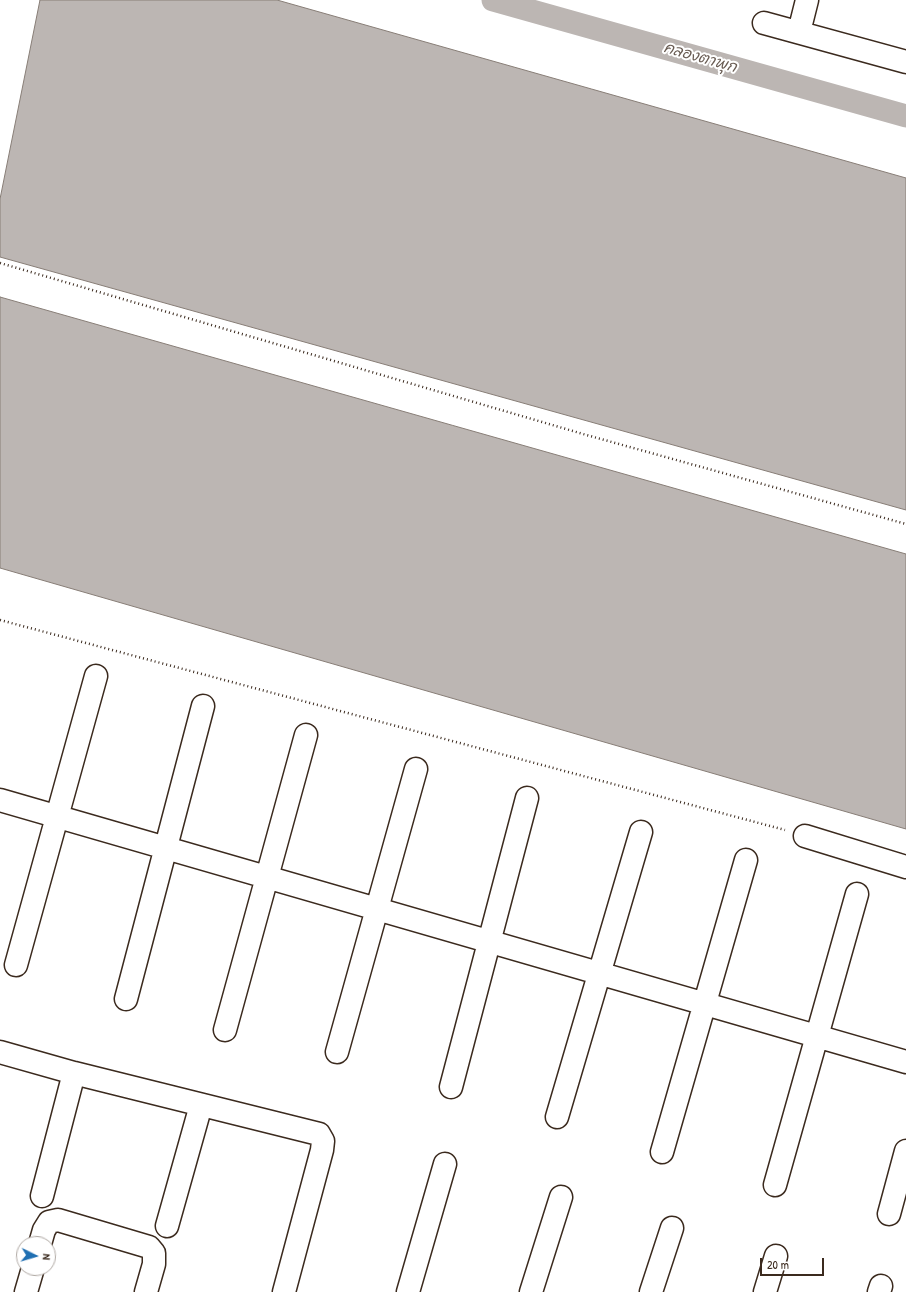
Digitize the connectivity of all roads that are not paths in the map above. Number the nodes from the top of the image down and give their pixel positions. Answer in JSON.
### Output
{"nodes":[{"id":1,"x":807,"y":0,"type":"edge"},
{"id":2,"x":764,"y":23,"type":"dead end"},
{"id":3,"x":799,"y":32,"type":"junction"},
{"id":4,"x":906,"y":62,"type":"edge"},
{"id":5,"x":96,"y":676,"type":"dead end"},
{"id":6,"x":203,"y":706,"type":"dead end"},
{"id":7,"x":306,"y":735,"type":"dead end"},
{"id":8,"x":416,"y":770,"type":"dead end"},
{"id":9,"x":528,"y":798,"type":"dead end"},
{"id":10,"x":0,"y":800,"type":"edge"},
{"id":11,"x":58,"y":816,"type":"junction"},
{"id":12,"x":641,"y":832,"type":"dead end"},
{"id":13,"x":805,"y":836,"type":"road end"},
{"id":14,"x":166,"y":848,"type":"junction"},
{"id":15,"x":746,"y":860,"type":"dead end"},
{"id":16,"x":906,"y":867,"type":"edge"},
{"id":17,"x":267,"y":877,"type":"junction"},
{"id":18,"x":857,"y":894,"type":"dead end"},
{"id":19,"x":376,"y":909,"type":"junction"},
{"id":20,"x":490,"y":941,"type":"junction"},
{"id":21,"x":16,"y":965,"type":"dead end"},
{"id":22,"x":599,"y":973,"type":"junction"},
{"id":23,"x":126,"y":999,"type":"dead end"},
{"id":24,"x":704,"y":1004,"type":"junction"},
{"id":25,"x":225,"y":1030,"type":"dead end"},
{"id":26,"x":817,"y":1036,"type":"junction"},
{"id":27,"x":0,"y":1052,"type":"edge"},
{"id":28,"x":337,"y":1052,"type":"dead end"},
{"id":29,"x":906,"y":1062,"type":"edge"},
{"id":30,"x":74,"y":1073,"type":"junction"},
{"id":31,"x":451,"y":1087,"type":"dead end"},
{"id":32,"x":201,"y":1105,"type":"junction"},
{"id":33,"x":557,"y":1117,"type":"dead end"},
{"id":34,"x":906,"y":1151,"type":"edge"},
{"id":35,"x":662,"y":1152,"type":"dead end"},
{"id":36,"x":445,"y":1164,"type":"dead end"},
{"id":37,"x":776,"y":1185,"type":"dead end"},
{"id":38,"x":42,"y":1196,"type":"dead end"},
{"id":39,"x":561,"y":1197,"type":"dead end"},
{"id":40,"x":889,"y":1214,"type":"dead end"},
{"id":41,"x":167,"y":1226,"type":"dead end"},
{"id":42,"x":672,"y":1228,"type":"dead end"},
{"id":43,"x":42,"y":1236,"type":"edge"},
{"id":44,"x":776,"y":1256,"type":"dead end"},
{"id":45,"x":31,"y":1276,"type":"edge"},
{"id":46,"x":26,"y":1292,"type":"edge"},
{"id":47,"x":146,"y":1292,"type":"edge"},
{"id":48,"x":284,"y":1292,"type":"edge"},
{"id":49,"x":408,"y":1292,"type":"edge"},
{"id":50,"x":531,"y":1292,"type":"edge"},
{"id":51,"x":651,"y":1292,"type":"edge"},
{"id":52,"x":765,"y":1292,"type":"edge"}],
"edges":[{"from":1,"to":3,"type":"street"},
{"from":2,"to":3,"type":"street"},
{"from":3,"to":4,"type":"street"},
{"from":5,"to":11,"type":"street"},
{"from":6,"to":14,"type":"street"},
{"from":7,"to":17,"type":"street"},
{"from":8,"to":19,"type":"street"},
{"from":9,"to":20,"type":"street"},
{"from":10,"to":11,"type":"street"},
{"from":11,"to":14,"type":"street"},
{"from":11,"to":21,"type":"street"},
{"from":12,"to":22,"type":"street"},
{"from":13,"to":16,"type":"street"},
{"from":14,"to":17,"type":"street"},
{"from":14,"to":23,"type":"street"},
{"from":15,"to":24,"type":"street"},
{"from":17,"to":19,"type":"street"},
{"from":17,"to":25,"type":"street"},
{"from":18,"to":26,"type":"street"},
{"from":19,"to":20,"type":"street"},
{"from":19,"to":28,"type":"street"},
{"from":20,"to":22,"type":"street"},
{"from":20,"to":31,"type":"street"},
{"from":22,"to":24,"type":"street"},
{"from":22,"to":33,"type":"street"},
{"from":24,"to":26,"type":"street"},
{"from":24,"to":35,"type":"street"},
{"from":26,"to":29,"type":"street"},
{"from":26,"to":37,"type":"street"},
{"from":27,"to":30,"type":"street"},
{"from":30,"to":32,"type":"street"},
{"from":30,"to":38,"type":"street"},
{"from":32,"to":41,"type":"street"},
{"from":32,"to":48,"type":"street"},
{"from":34,"to":40,"type":"street"},
{"from":36,"to":49,"type":"street"},
{"from":39,"to":50,"type":"street"},
{"from":42,"to":51,"type":"street"},
{"from":43,"to":47,"type":"street"},
{"from":44,"to":52,"type":"street"},
{"from":45,"to":46,"type":"street"}]}
